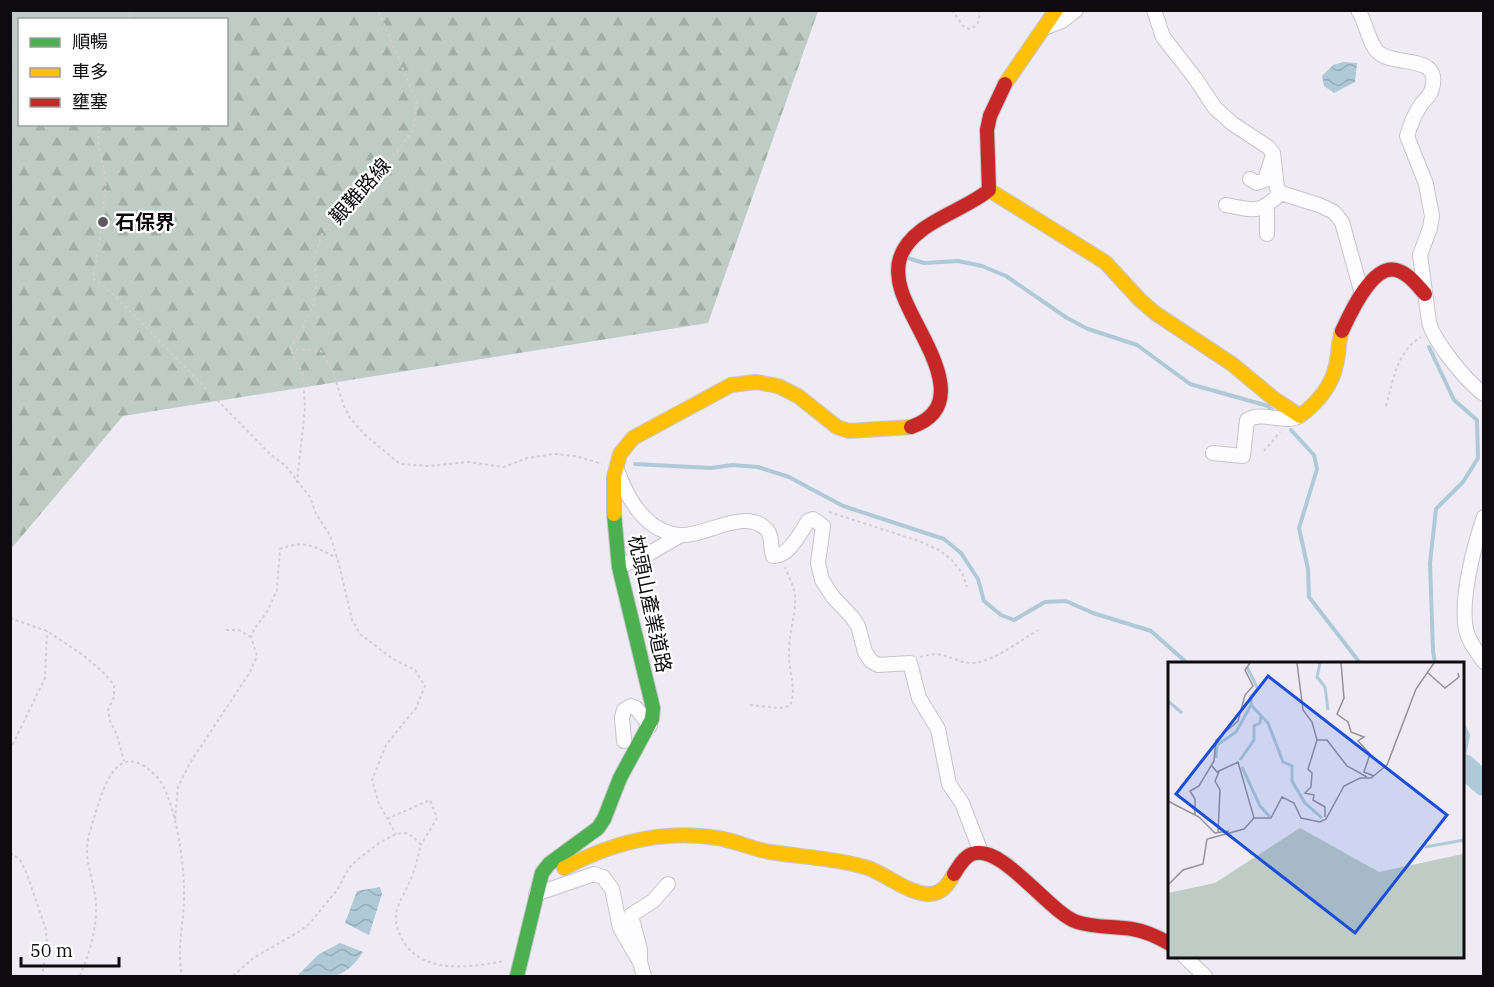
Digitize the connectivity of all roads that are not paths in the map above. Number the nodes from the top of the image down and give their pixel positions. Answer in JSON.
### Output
{"nodes":[{"id":1,"x":1056,"y":10,"type":"edge"},
{"id":2,"x":1076,"y":10,"type":"edge"},
{"id":3,"x":1154,"y":10,"type":"edge"},
{"id":4,"x":1358,"y":10,"type":"edge"},
{"id":5,"x":1044,"y":28,"type":"junction"},
{"id":6,"x":1273,"y":153,"type":"junction"},
{"id":7,"x":1250,"y":179,"type":"dead end"},
{"id":8,"x":989,"y":190,"type":"junction"},
{"id":9,"x":1281,"y":194,"type":"junction"},
{"id":10,"x":1226,"y":205,"type":"dead end"},
{"id":11,"x":1267,"y":207,"type":"junction"},
{"id":12,"x":1266,"y":234,"type":"dead end"},
{"id":13,"x":1362,"y":294,"type":"junction"},
{"id":14,"x":1425,"y":294,"type":"junction"},
{"id":15,"x":1484,"y":394,"type":"edge"},
{"id":16,"x":1295,"y":418,"type":"junction"},
{"id":17,"x":1213,"y":453,"type":"dead end"},
{"id":18,"x":616,"y":468,"type":"junction"},
{"id":19,"x":1484,"y":518,"type":"edge"},
{"id":20,"x":681,"y":535,"type":"junction"},
{"id":21,"x":619,"y":567,"type":"junction"},
{"id":22,"x":1484,"y":662,"type":"edge"},
{"id":23,"x":650,"y":726,"type":"junction"},
{"id":24,"x":624,"y":741,"type":"dead end"},
{"id":25,"x":981,"y":852,"type":"junction"},
{"id":26,"x":668,"y":884,"type":"dead end"},
{"id":27,"x":537,"y":890,"type":"junction"},
{"id":28,"x":1168,"y":943,"type":"edge"},
{"id":29,"x":1185,"y":957,"type":"edge"},
{"id":30,"x":640,"y":962,"type":"junction"},
{"id":31,"x":517,"y":976,"type":"edge"},
{"id":32,"x":644,"y":976,"type":"edge"},
{"id":33,"x":1205,"y":976,"type":"edge"}],
"edges":[{"from":1,"to":5,"type":"street"},
{"from":2,"to":5,"type":"street"},
{"from":3,"to":6,"type":"street"},
{"from":4,"to":14,"type":"street"},
{"from":5,"to":8,"type":"street"},
{"from":6,"to":7,"type":"street"},
{"from":6,"to":9,"type":"street"},
{"from":8,"to":16,"type":"street"},
{"from":8,"to":18,"type":"street","name":"枕頭山產業道路"},
{"from":9,"to":11,"type":"street"},
{"from":9,"to":13,"type":"street"},
{"from":10,"to":11,"type":"street"},
{"from":11,"to":12,"type":"street"},
{"from":13,"to":14,"type":"street"},
{"from":13,"to":16,"type":"street"},
{"from":14,"to":15,"type":"street"},
{"from":16,"to":17,"type":"street"},
{"from":18,"to":20,"type":"street"},
{"from":18,"to":21,"type":"street","name":"枕頭山產業道路"},
{"from":19,"to":22,"type":"street"},
{"from":20,"to":21,"type":"street"},
{"from":20,"to":25,"type":"street"},
{"from":21,"to":23,"type":"street","name":"枕頭山產業道路"},
{"from":23,"to":24,"type":"street"},
{"from":23,"to":27,"type":"street","name":"枕頭山產業道路"},
{"from":25,"to":27,"type":"street"},
{"from":25,"to":28,"type":"street"},
{"from":26,"to":30,"type":"street"},
{"from":27,"to":30,"type":"street"},
{"from":27,"to":31,"type":"street","name":"枕頭山產業道路"},
{"from":29,"to":33,"type":"street"},
{"from":30,"to":32,"type":"street"}]}
